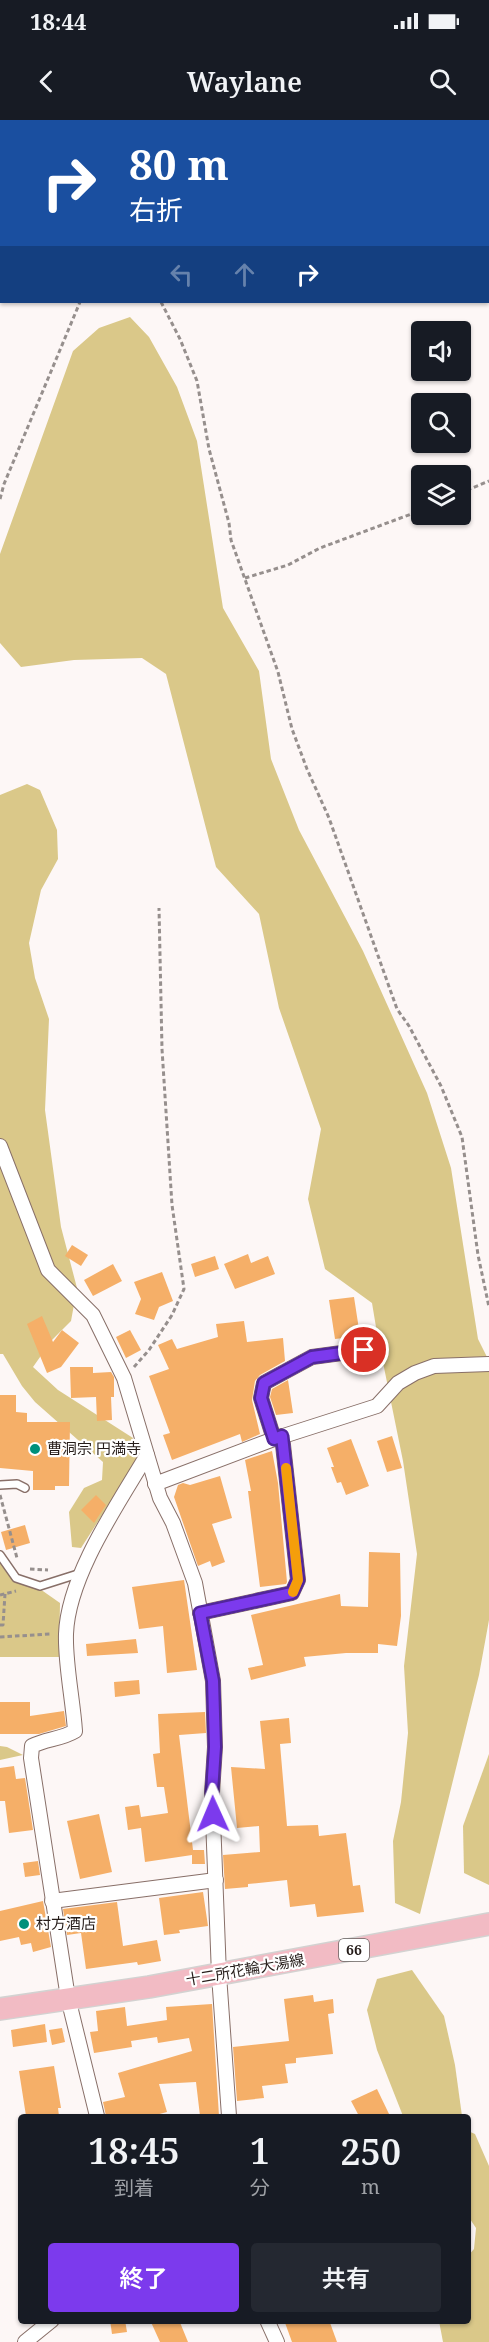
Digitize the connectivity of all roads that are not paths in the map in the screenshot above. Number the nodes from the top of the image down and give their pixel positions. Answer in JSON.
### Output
{"nodes":[{"id":1,"x":0,"y":1146,"type":"edge"},
{"id":2,"x":364,"y":1350,"type":"dead end"},
{"id":3,"x":489,"y":1364,"type":"edge"},
{"id":4,"x":278,"y":1438,"type":"junction"},
{"id":5,"x":147,"y":1455,"type":"junction"},
{"id":6,"x":155,"y":1484,"type":"junction"},
{"id":7,"x":0,"y":1485,"type":"edge"},
{"id":8,"x":25,"y":1488,"type":"dead end"},
{"id":9,"x":0,"y":1555,"type":"edge"},
{"id":10,"x":82,"y":1573,"type":"junction"},
{"id":11,"x":200,"y":1613,"type":"junction"},
{"id":12,"x":216,"y":1880,"type":"junction"},
{"id":13,"x":52,"y":1901,"type":"junction"},
{"id":14,"x":489,"y":1924,"type":"edge"},
{"id":15,"x":219,"y":1975,"type":"junction"},
{"id":16,"x":68,"y":1998,"type":"junction"},
{"id":17,"x":0,"y":2009,"type":"edge"},
{"id":18,"x":97,"y":2114,"type":"edge"},
{"id":19,"x":229,"y":2114,"type":"edge"},
{"id":20,"x":47,"y":2324,"type":"edge"},
{"id":21,"x":269,"y":2324,"type":"edge"},
{"id":22,"x":25,"y":2342,"type":"edge"},
{"id":23,"x":278,"y":2342,"type":"edge"}],
"edges":[{"from":1,"to":5,"type":"street"},
{"from":2,"to":4,"type":"street"},
{"from":3,"to":4,"type":"street"},
{"from":4,"to":6,"type":"street"},
{"from":4,"to":11,"type":"street"},
{"from":5,"to":6,"type":"street"},
{"from":5,"to":10,"type":"street"},
{"from":6,"to":11,"type":"street"},
{"from":7,"to":8,"type":"lane"},
{"from":9,"to":10,"type":"lane"},
{"from":10,"to":13,"type":"street"},
{"from":11,"to":12,"type":"street"},
{"from":12,"to":13,"type":"street"},
{"from":12,"to":15,"type":"street"},
{"from":13,"to":16,"type":"street"},
{"from":14,"to":15,"type":"main road","name":"十二所花輪大湯線","number":"66"},
{"from":15,"to":16,"type":"main road","name":"十二所花輪大湯線","number":"66"},
{"from":15,"to":19,"type":"street"},
{"from":16,"to":17,"type":"main road","name":"十二所花輪大湯線","number":"66"},
{"from":16,"to":18,"type":"street"},
{"from":20,"to":22,"type":"street"},
{"from":21,"to":23,"type":"street"}]}
